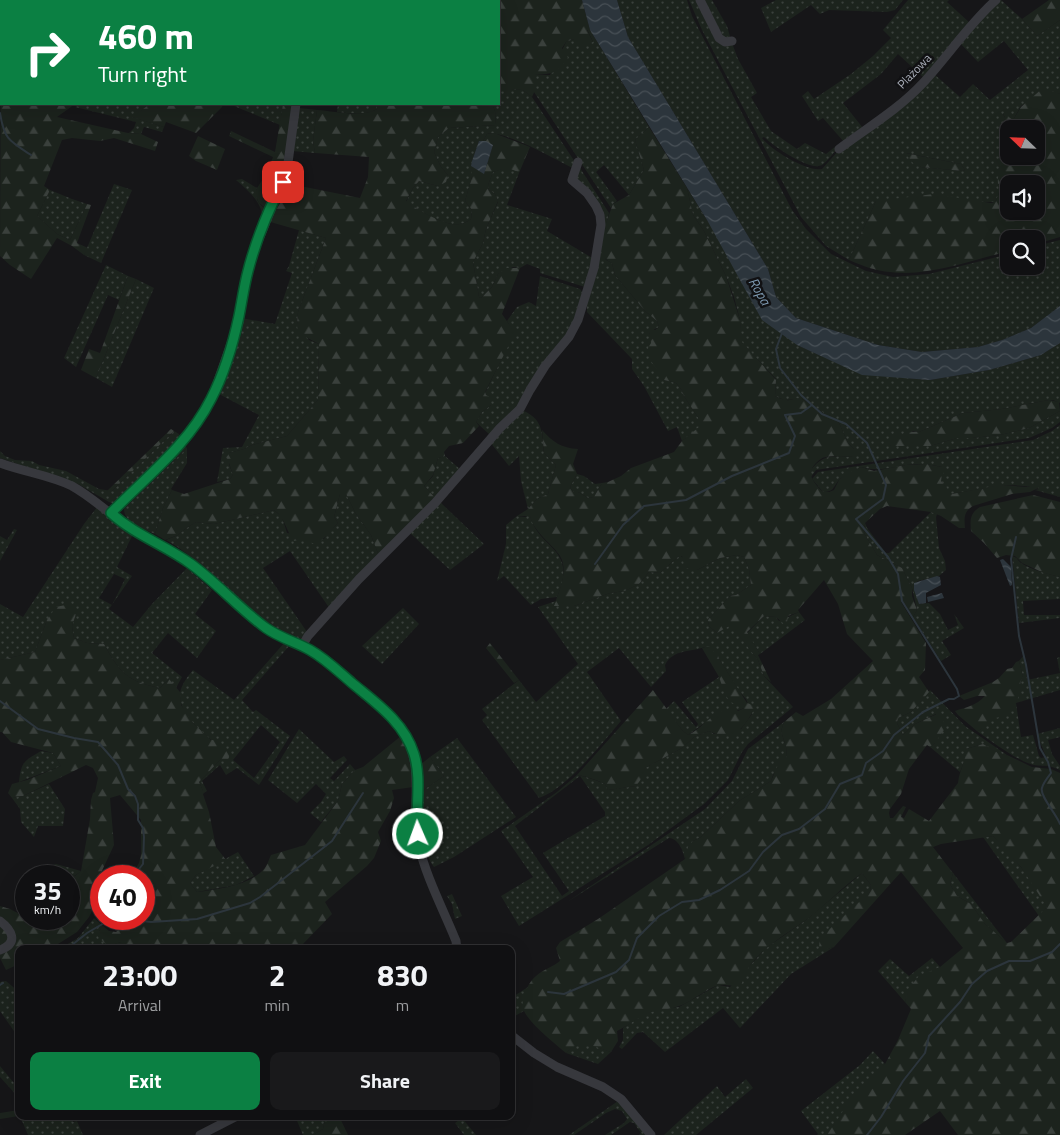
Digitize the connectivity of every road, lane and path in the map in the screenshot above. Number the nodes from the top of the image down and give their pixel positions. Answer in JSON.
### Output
{"nodes":[{"id":1,"x":700,"y":0,"type":"edge"},
{"id":2,"x":996,"y":0,"type":"edge"},
{"id":3,"x":732,"y":41,"type":"dead end"},
{"id":4,"x":296,"y":105,"type":"edge"},
{"id":5,"x":839,"y":149,"type":"dead end"},
{"id":6,"x":578,"y":162,"type":"dead end"},
{"id":7,"x":0,"y":463,"type":"edge"},
{"id":8,"x":111,"y":513,"type":"junction"},
{"id":9,"x":302,"y":646,"type":"junction"},
{"id":10,"x":0,"y":921,"type":"edge"},
{"id":11,"x":456,"y":945,"type":"edge"},
{"id":12,"x":0,"y":950,"type":"edge"},
{"id":13,"x":515,"y":1038,"type":"edge"},
{"id":14,"x":229,"y":1120,"type":"edge"},
{"id":15,"x":200,"y":1135,"type":"edge"},
{"id":16,"x":651,"y":1135,"type":"edge"}],
"edges":[{"from":1,"to":3,"type":"street"},
{"from":2,"to":5,"type":"street","name":"Plażowa"},
{"from":4,"to":8,"type":"street"},
{"from":6,"to":9,"type":"street"},
{"from":7,"to":8,"type":"street"},
{"from":8,"to":9,"type":"street"},
{"from":9,"to":11,"type":"street"},
{"from":10,"to":12,"type":"street"},
{"from":13,"to":16,"type":"street"},
{"from":14,"to":15,"type":"street"}]}
